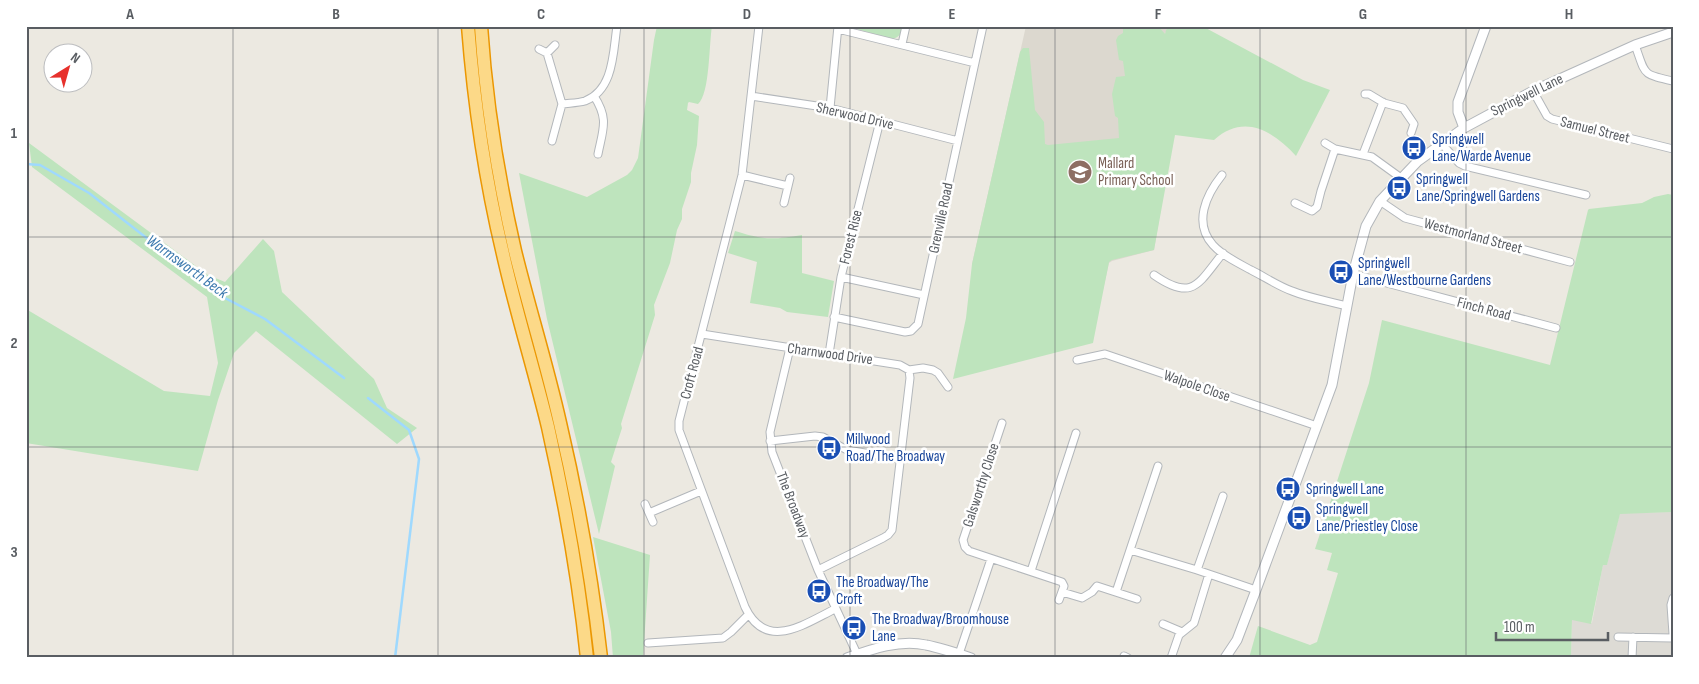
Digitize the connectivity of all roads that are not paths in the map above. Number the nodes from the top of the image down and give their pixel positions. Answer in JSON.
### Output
{"nodes":[{"id":1,"x":468,"y":26,"type":"edge"},
{"id":2,"x":481,"y":26,"type":"edge"},
{"id":3,"x":617,"y":26,"type":"edge"},
{"id":4,"x":759,"y":26,"type":"edge"},
{"id":5,"x":906,"y":26,"type":"edge"},
{"id":6,"x":983,"y":26,"type":"edge"},
{"id":7,"x":1486,"y":26,"type":"edge"},
{"id":8,"x":838,"y":28,"type":"edge"},
{"id":9,"x":1673,"y":32,"type":"edge"},
{"id":10,"x":902,"y":44,"type":"junction"},
{"id":11,"x":555,"y":45,"type":"dead end"},
{"id":12,"x":1635,"y":45,"type":"junction"},
{"id":13,"x":539,"y":49,"type":"dead end"},
{"id":14,"x":547,"y":53,"type":"junction"},
{"id":15,"x":975,"y":63,"type":"junction"},
{"id":16,"x":1673,"y":81,"type":"edge"},
{"id":17,"x":1533,"y":91,"type":"junction"},
{"id":18,"x":1365,"y":94,"type":"dead end"},
{"id":19,"x":594,"y":96,"type":"junction"},
{"id":20,"x":751,"y":96,"type":"junction"},
{"id":21,"x":1382,"y":102,"type":"junction"},
{"id":22,"x":562,"y":104,"type":"junction"},
{"id":23,"x":830,"y":108,"type":"junction"},
{"id":24,"x":880,"y":121,"type":"junction"},
{"id":25,"x":1464,"y":128,"type":"junction"},
{"id":26,"x":1411,"y":134,"type":"dead end"},
{"id":27,"x":552,"y":141,"type":"dead end"},
{"id":28,"x":958,"y":141,"type":"junction"},
{"id":29,"x":1326,"y":143,"type":"dead end"},
{"id":30,"x":1441,"y":143,"type":"junction"},
{"id":31,"x":1673,"y":148,"type":"edge"},
{"id":32,"x":1336,"y":149,"type":"junction"},
{"id":33,"x":598,"y":154,"type":"dead end"},
{"id":34,"x":1363,"y":154,"type":"junction"},
{"id":35,"x":742,"y":175,"type":"junction"},
{"id":36,"x":1222,"y":175,"type":"dead end"},
{"id":37,"x":790,"y":178,"type":"dead end"},
{"id":38,"x":1401,"y":178,"type":"junction"},
{"id":39,"x":788,"y":186,"type":"junction"},
{"id":40,"x":1586,"y":195,"type":"dead end"},
{"id":41,"x":1380,"y":201,"type":"junction"},
{"id":42,"x":784,"y":203,"type":"dead end"},
{"id":43,"x":1295,"y":203,"type":"dead end"},
{"id":44,"x":1223,"y":253,"type":"junction"},
{"id":45,"x":1570,"y":262,"type":"dead end"},
{"id":46,"x":1354,"y":274,"type":"junction"},
{"id":47,"x":1154,"y":275,"type":"dead end"},
{"id":48,"x":840,"y":277,"type":"junction"},
{"id":49,"x":924,"y":295,"type":"junction"},
{"id":50,"x":1348,"y":306,"type":"junction"},
{"id":51,"x":834,"y":316,"type":"junction"},
{"id":52,"x":1556,"y":328,"type":"dead end"},
{"id":53,"x":702,"y":334,"type":"junction"},
{"id":54,"x":790,"y":348,"type":"junction"},
{"id":55,"x":829,"y":354,"type":"junction"},
{"id":56,"x":1077,"y":360,"type":"dead end"},
{"id":57,"x":909,"y":370,"type":"junction"},
{"id":58,"x":948,"y":387,"type":"dead end"},
{"id":59,"x":1002,"y":423,"type":"dead end"},
{"id":60,"x":1316,"y":426,"type":"junction"},
{"id":61,"x":1076,"y":433,"type":"dead end"},
{"id":62,"x":770,"y":441,"type":"junction"},
{"id":63,"x":901,"y":459,"type":"junction"},
{"id":64,"x":1158,"y":466,"type":"dead end"},
{"id":65,"x":701,"y":491,"type":"junction"},
{"id":66,"x":1224,"y":496,"type":"dead end"},
{"id":67,"x":646,"y":504,"type":"dead end"},
{"id":68,"x":649,"y":512,"type":"junction"},
{"id":69,"x":653,"y":522,"type":"dead end"},
{"id":70,"x":1130,"y":550,"type":"junction"},
{"id":71,"x":991,"y":559,"type":"junction"},
{"id":72,"x":818,"y":570,"type":"junction"},
{"id":73,"x":1197,"y":570,"type":"junction"},
{"id":74,"x":1031,"y":571,"type":"junction"},
{"id":75,"x":1209,"y":574,"type":"junction"},
{"id":76,"x":1256,"y":590,"type":"junction"},
{"id":77,"x":1062,"y":592,"type":"junction"},
{"id":78,"x":1116,"y":592,"type":"junction"},
{"id":79,"x":1673,"y":598,"type":"edge"},
{"id":80,"x":1137,"y":599,"type":"dead end"},
{"id":81,"x":1059,"y":600,"type":"dead end"},
{"id":82,"x":835,"y":609,"type":"junction"},
{"id":83,"x":748,"y":615,"type":"junction"},
{"id":84,"x":1163,"y":624,"type":"dead end"},
{"id":85,"x":1182,"y":632,"type":"junction"},
{"id":86,"x":1673,"y":634,"type":"edge"},
{"id":87,"x":1618,"y":637,"type":"dead end"},
{"id":88,"x":1633,"y":637,"type":"junction"},
{"id":89,"x":1673,"y":638,"type":"edge"},
{"id":90,"x":648,"y":643,"type":"dead end"},
{"id":91,"x":857,"y":654,"type":"junction"},
{"id":92,"x":959,"y":654,"type":"junction"},
{"id":93,"x":587,"y":658,"type":"edge"},
{"id":94,"x":601,"y":658,"type":"edge"},
{"id":95,"x":847,"y":658,"type":"edge"},
{"id":96,"x":971,"y":658,"type":"edge"},
{"id":97,"x":1171,"y":658,"type":"edge"},
{"id":98,"x":1225,"y":658,"type":"edge"},
{"id":99,"x":1632,"y":658,"type":"edge"}],
"edges":[{"from":1,"to":93,"type":"highway"},
{"from":2,"to":94,"type":"highway"},
{"from":3,"to":19,"type":"street"},
{"from":4,"to":20,"type":"street","name":"Croft Road"},
{"from":5,"to":10,"type":"street"},
{"from":6,"to":15,"type":"street","name":"Grenville Road"},
{"from":7,"to":25,"type":"street"},
{"from":8,"to":10,"type":"street"},
{"from":8,"to":23,"type":"street"},
{"from":9,"to":12,"type":"street","name":"Springwell Lane"},
{"from":10,"to":15,"type":"street"},
{"from":11,"to":14,"type":"street"},
{"from":12,"to":16,"type":"street"},
{"from":12,"to":17,"type":"street","name":"Springwell Lane"},
{"from":13,"to":14,"type":"street"},
{"from":14,"to":22,"type":"street"},
{"from":15,"to":28,"type":"street","name":"Grenville Road"},
{"from":17,"to":25,"type":"street","name":"Springwell Lane"},
{"from":17,"to":31,"type":"street","name":"Samuel Street"},
{"from":18,"to":21,"type":"street"},
{"from":19,"to":22,"type":"street"},
{"from":19,"to":33,"type":"street"},
{"from":20,"to":23,"type":"street","name":"Sherwood Drive"},
{"from":20,"to":35,"type":"street","name":"Croft Road"},
{"from":21,"to":26,"type":"street"},
{"from":21,"to":34,"type":"street"},
{"from":22,"to":27,"type":"street"},
{"from":23,"to":24,"type":"street","name":"Sherwood Drive"},
{"from":24,"to":28,"type":"street","name":"Sherwood Drive"},
{"from":24,"to":48,"type":"street","name":"Forest Rise"},
{"from":25,"to":30,"type":"street","name":"Springwell Lane"},
{"from":28,"to":49,"type":"street","name":"Grenville Road"},
{"from":29,"to":32,"type":"street"},
{"from":30,"to":38,"type":"street","name":"Springwell Lane"},
{"from":30,"to":40,"type":"street"},
{"from":32,"to":34,"type":"street"},
{"from":32,"to":43,"type":"street"},
{"from":34,"to":38,"type":"street"},
{"from":35,"to":39,"type":"street"},
{"from":35,"to":53,"type":"street","name":"Croft Road"},
{"from":36,"to":44,"type":"street"},
{"from":37,"to":39,"type":"street"},
{"from":38,"to":41,"type":"street","name":"Springwell Lane"},
{"from":39,"to":42,"type":"street"},
{"from":41,"to":45,"type":"street","name":"Westmorland Street"},
{"from":41,"to":46,"type":"street","name":"Springwell Lane"},
{"from":44,"to":47,"type":"street"},
{"from":44,"to":50,"type":"street"},
{"from":46,"to":50,"type":"street","name":"Springwell Lane"},
{"from":46,"to":52,"type":"street","name":"Finch Road"},
{"from":48,"to":49,"type":"street"},
{"from":48,"to":51,"type":"street","name":"Forest Rise"},
{"from":49,"to":51,"type":"street","name":"Grenville Road"},
{"from":50,"to":60,"type":"street","name":"Springwell Lane"},
{"from":51,"to":55,"type":"street","name":"Forest Rise"},
{"from":53,"to":54,"type":"street","name":"Charnwood Drive"},
{"from":53,"to":65,"type":"street","name":"Croft Road"},
{"from":54,"to":55,"type":"street","name":"Charnwood Drive"},
{"from":54,"to":62,"type":"street","name":"The Broadway"},
{"from":55,"to":57,"type":"street","name":"Charnwood Drive"},
{"from":56,"to":60,"type":"street","name":"Walpole Close"},
{"from":57,"to":58,"type":"street","name":"Charnwood Drive"},
{"from":57,"to":63,"type":"street"},
{"from":59,"to":71,"type":"street","name":"Galsworthy Close"},
{"from":60,"to":76,"type":"street","name":"Springwell Lane"},
{"from":61,"to":74,"type":"street"},
{"from":62,"to":63,"type":"street"},
{"from":62,"to":72,"type":"street","name":"The Broadway"},
{"from":63,"to":72,"type":"street"},
{"from":64,"to":70,"type":"street"},
{"from":65,"to":68,"type":"street"},
{"from":65,"to":83,"type":"street","name":"Croft Road"},
{"from":66,"to":73,"type":"street"},
{"from":67,"to":68,"type":"street"},
{"from":68,"to":69,"type":"street"},
{"from":70,"to":73,"type":"street"},
{"from":70,"to":78,"type":"street"},
{"from":71,"to":74,"type":"street","name":"Galsworthy Close"},
{"from":71,"to":92,"type":"street"},
{"from":72,"to":82,"type":"street","name":"The Broadway"},
{"from":73,"to":75,"type":"street"},
{"from":74,"to":77,"type":"street","name":"Galsworthy Close"},
{"from":75,"to":76,"type":"street"},
{"from":75,"to":85,"type":"street"},
{"from":76,"to":98,"type":"street","name":"Springwell Lane"},
{"from":77,"to":78,"type":"street"},
{"from":77,"to":81,"type":"street"},
{"from":78,"to":80,"type":"street"},
{"from":79,"to":86,"type":"street"},
{"from":82,"to":83,"type":"street"},
{"from":82,"to":91,"type":"street","name":"The Broadway"},
{"from":83,"to":90,"type":"street"},
{"from":84,"to":85,"type":"street"},
{"from":85,"to":97,"type":"street"},
{"from":87,"to":88,"type":"street"},
{"from":88,"to":89,"type":"street"},
{"from":88,"to":99,"type":"street"},
{"from":91,"to":92,"type":"street"},
{"from":91,"to":95,"type":"street"},
{"from":92,"to":96,"type":"street"}]}
